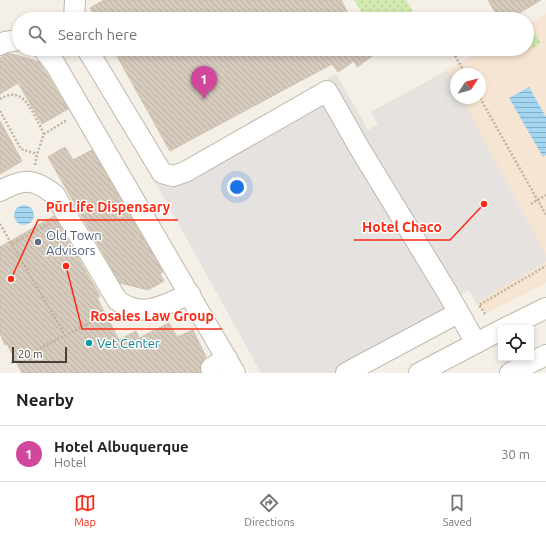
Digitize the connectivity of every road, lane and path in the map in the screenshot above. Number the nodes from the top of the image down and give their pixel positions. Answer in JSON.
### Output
{"nodes":[{"id":1,"x":75,"y":0,"type":"edge"},
{"id":2,"x":74,"y":12,"type":"edge"},
{"id":3,"x":12,"y":41,"type":"edge"},
{"id":4,"x":0,"y":45,"type":"edge"},
{"id":5,"x":49,"y":56,"type":"edge"},
{"id":6,"x":91,"y":56,"type":"edge"},
{"id":7,"x":455,"y":56,"type":"dead end"},
{"id":8,"x":462,"y":68,"type":"edge"},
{"id":9,"x":0,"y":99,"type":"edge"},
{"id":10,"x":483,"y":104,"type":"edge"},
{"id":11,"x":0,"y":111,"type":"edge"},
{"id":12,"x":70,"y":119,"type":"dead end"},
{"id":13,"x":44,"y":134,"type":"junction"},
{"id":14,"x":37,"y":154,"type":"junction"},
{"id":15,"x":35,"y":165,"type":"dead end"},
{"id":16,"x":0,"y":191,"type":"edge"},
{"id":17,"x":546,"y":195,"type":"edge"},
{"id":18,"x":538,"y":200,"type":"junction"},
{"id":19,"x":531,"y":204,"type":"dead end"},
{"id":20,"x":546,"y":215,"type":"edge"},
{"id":21,"x":52,"y":221,"type":"dead end"},
{"id":22,"x":0,"y":224,"type":"edge"},
{"id":23,"x":12,"y":244,"type":"junction"},
{"id":24,"x":546,"y":266,"type":"edge"},
{"id":25,"x":190,"y":294,"type":"junction"},
{"id":26,"x":546,"y":308,"type":"edge"},
{"id":27,"x":458,"y":313,"type":"junction"},
{"id":28,"x":107,"y":314,"type":"dead end"},
{"id":29,"x":485,"y":314,"type":"dead end"},
{"id":30,"x":511,"y":325,"type":"edge"},
{"id":31,"x":498,"y":332,"type":"edge"},
{"id":32,"x":65,"y":335,"type":"junction"},
{"id":33,"x":476,"y":343,"type":"junction"},
{"id":34,"x":546,"y":356,"type":"edge"},
{"id":35,"x":11,"y":363,"type":"dead end"},
{"id":36,"x":224,"y":366,"type":"edge"},
{"id":37,"x":346,"y":373,"type":"edge"},
{"id":38,"x":419,"y":373,"type":"edge"},
{"id":39,"x":510,"y":373,"type":"edge"}],
"edges":[{"from":1,"to":2,"type":"street"},
{"from":3,"to":4,"type":"street"},
{"from":5,"to":25,"type":"street"},
{"from":6,"to":27,"type":"street"},
{"from":7,"to":8,"type":"path"},
{"from":9,"to":13,"type":"path"},
{"from":10,"to":18,"type":"path"},
{"from":11,"to":14,"type":"path"},
{"from":12,"to":13,"type":"path"},
{"from":13,"to":14,"type":"path"},
{"from":14,"to":15,"type":"path"},
{"from":16,"to":25,"type":"street"},
{"from":17,"to":18,"type":"path"},
{"from":18,"to":19,"type":"path"},
{"from":18,"to":20,"type":"path"},
{"from":21,"to":23,"type":"path"},
{"from":22,"to":23,"type":"path"},
{"from":23,"to":32,"type":"path"},
{"from":24,"to":29,"type":"path"},
{"from":25,"to":36,"type":"street"},
{"from":26,"to":30,"type":"street"},
{"from":27,"to":33,"type":"street"},
{"from":27,"to":37,"type":"street"},
{"from":28,"to":32,"type":"path"},
{"from":31,"to":33,"type":"street"},
{"from":32,"to":35,"type":"path"},
{"from":33,"to":38,"type":"street"},
{"from":34,"to":39,"type":"street"}]}
